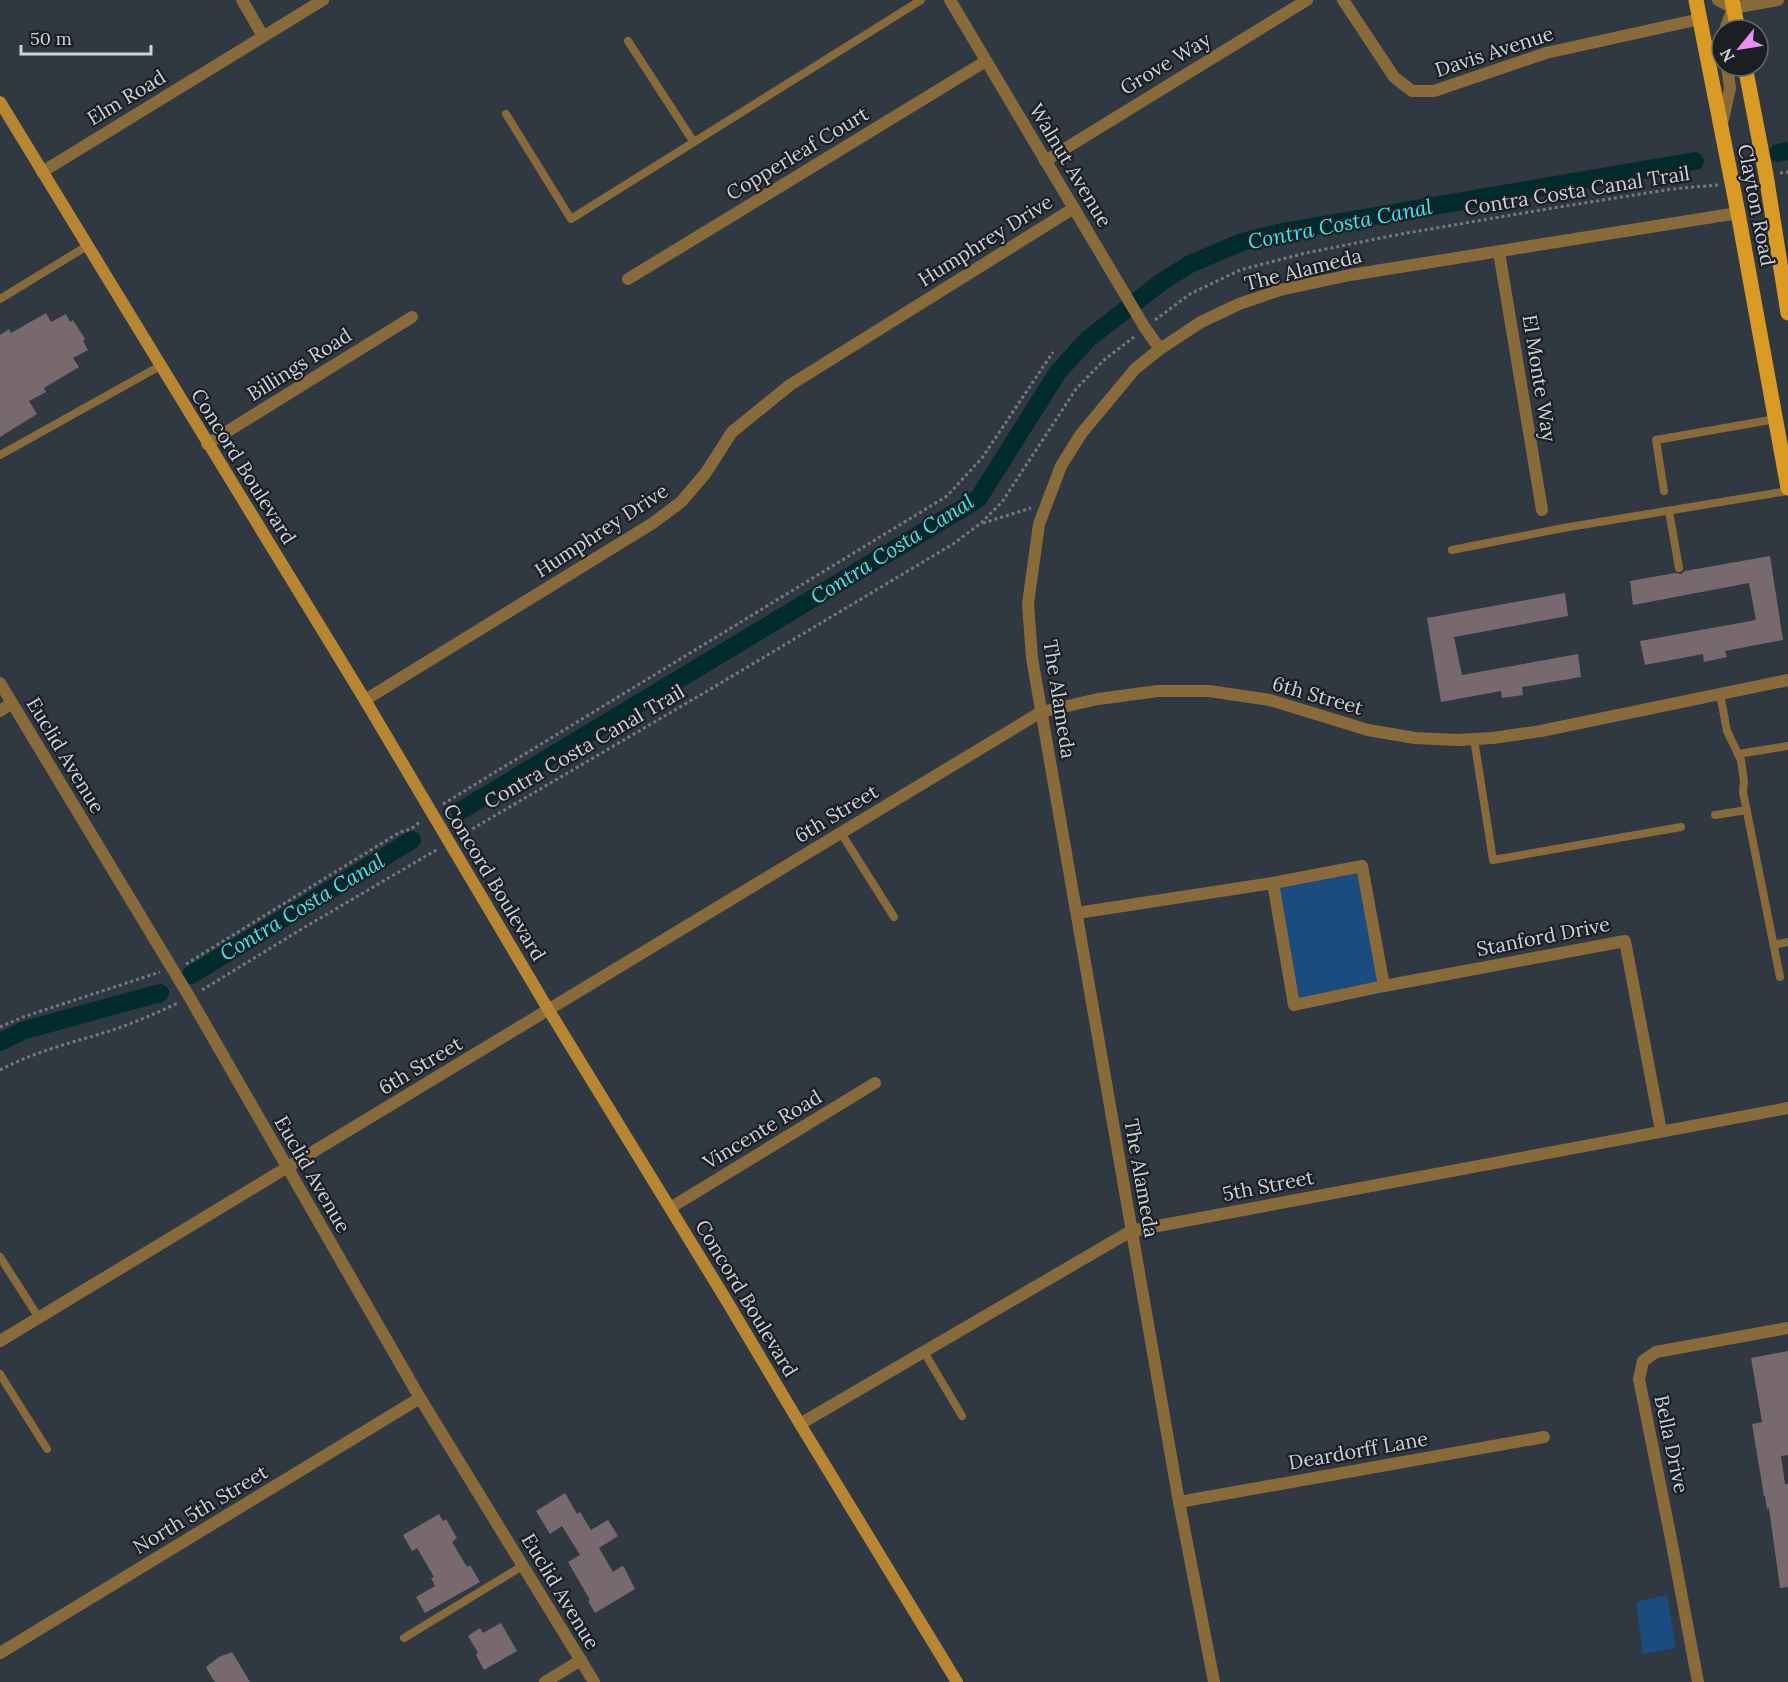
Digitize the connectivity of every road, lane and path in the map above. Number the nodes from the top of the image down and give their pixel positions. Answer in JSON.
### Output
{"nodes":[{"id":1,"x":242,"y":0,"type":"edge"},
{"id":2,"x":323,"y":0,"type":"edge"},
{"id":3,"x":921,"y":0,"type":"edge"},
{"id":4,"x":950,"y":0,"type":"edge"},
{"id":5,"x":1307,"y":0,"type":"edge"},
{"id":6,"x":1343,"y":0,"type":"edge"},
{"id":7,"x":1696,"y":0,"type":"edge"},
{"id":8,"x":1718,"y":0,"type":"edge"},
{"id":9,"x":1778,"y":0,"type":"edge"},
{"id":10,"x":1733,"y":4,"type":"edge"},
{"id":11,"x":1700,"y":19,"type":"junction"},
{"id":12,"x":264,"y":36,"type":"junction"},
{"id":13,"x":628,"y":41,"type":"dead end"},
{"id":14,"x":986,"y":61,"type":"junction"},
{"id":15,"x":1729,"y":78,"type":"edge"},
{"id":16,"x":1746,"y":78,"type":"edge"},
{"id":17,"x":0,"y":102,"type":"edge"},
{"id":18,"x":506,"y":114,"type":"dead end"},
{"id":19,"x":1722,"y":127,"type":"junction"},
{"id":20,"x":693,"y":141,"type":"junction"},
{"id":21,"x":1045,"y":161,"type":"junction"},
{"id":22,"x":42,"y":172,"type":"junction"},
{"id":23,"x":1788,"y":172,"type":"edge"},
{"id":24,"x":1766,"y":175,"type":"junction"},
{"id":25,"x":1732,"y":183,"type":"junction"},
{"id":26,"x":1074,"y":208,"type":"junction"},
{"id":27,"x":1738,"y":213,"type":"junction"},
{"id":28,"x":87,"y":246,"type":"junction"},
{"id":29,"x":1499,"y":252,"type":"junction"},
{"id":30,"x":628,"y":279,"type":"dead end"},
{"id":31,"x":0,"y":299,"type":"edge"},
{"id":32,"x":1788,"y":313,"type":"edge"},
{"id":33,"x":412,"y":317,"type":"dead end"},
{"id":34,"x":1145,"y":328,"type":"junction"},
{"id":35,"x":1160,"y":349,"type":"junction"},
{"id":36,"x":1053,"y":352,"type":"dead end"},
{"id":37,"x":160,"y":366,"type":"junction"},
{"id":38,"x":1776,"y":420,"type":"junction"},
{"id":39,"x":207,"y":444,"type":"junction"},
{"id":40,"x":0,"y":456,"type":"edge"},
{"id":41,"x":1788,"y":489,"type":"edge"},
{"id":42,"x":1664,"y":491,"type":"dead end"},
{"id":43,"x":1046,"y":503,"type":"junction"},
{"id":44,"x":1542,"y":510,"type":"dead end"},
{"id":45,"x":1669,"y":511,"type":"junction"},
{"id":46,"x":981,"y":523,"type":"junction"},
{"id":47,"x":1452,"y":550,"type":"dead end"},
{"id":48,"x":1679,"y":568,"type":"dead end"},
{"id":49,"x":1788,"y":680,"type":"edge"},
{"id":50,"x":0,"y":683,"type":"edge"},
{"id":51,"x":1720,"y":694,"type":"junction"},
{"id":52,"x":365,"y":700,"type":"junction"},
{"id":53,"x":12,"y":703,"type":"junction"},
{"id":54,"x":0,"y":711,"type":"edge"},
{"id":55,"x":1041,"y":712,"type":"junction"},
{"id":56,"x":1474,"y":739,"type":"junction"},
{"id":57,"x":1788,"y":746,"type":"edge"},
{"id":58,"x":1738,"y":754,"type":"junction"},
{"id":59,"x":1747,"y":810,"type":"junction"},
{"id":60,"x":431,"y":813,"type":"junction"},
{"id":61,"x":1714,"y":815,"type":"dead end"},
{"id":62,"x":1681,"y":827,"type":"dead end"},
{"id":63,"x":841,"y":833,"type":"junction"},
{"id":64,"x":449,"y":843,"type":"junction"},
{"id":65,"x":1273,"y":883,"type":"junction"},
{"id":66,"x":1077,"y":913,"type":"junction"},
{"id":67,"x":894,"y":917,"type":"dead end"},
{"id":68,"x":1788,"y":942,"type":"edge"},
{"id":69,"x":1774,"y":945,"type":"junction"},
{"id":70,"x":172,"y":969,"type":"junction"},
{"id":71,"x":1780,"y":977,"type":"dead end"},
{"id":72,"x":1384,"y":986,"type":"junction"},
{"id":73,"x":190,"y":998,"type":"junction"},
{"id":74,"x":548,"y":1009,"type":"junction"},
{"id":75,"x":0,"y":1027,"type":"edge"},
{"id":76,"x":0,"y":1070,"type":"edge"},
{"id":77,"x":875,"y":1083,"type":"dead end"},
{"id":78,"x":1788,"y":1108,"type":"edge"},
{"id":79,"x":1660,"y":1131,"type":"junction"},
{"id":80,"x":287,"y":1169,"type":"junction"},
{"id":81,"x":670,"y":1208,"type":"junction"},
{"id":82,"x":1131,"y":1231,"type":"junction"},
{"id":83,"x":0,"y":1257,"type":"edge"},
{"id":84,"x":39,"y":1318,"type":"junction"},
{"id":85,"x":1788,"y":1328,"type":"edge"},
{"id":86,"x":0,"y":1341,"type":"edge"},
{"id":87,"x":924,"y":1352,"type":"junction"},
{"id":88,"x":0,"y":1374,"type":"edge"},
{"id":89,"x":420,"y":1398,"type":"junction"},
{"id":90,"x":962,"y":1416,"type":"dead end"},
{"id":91,"x":800,"y":1424,"type":"junction"},
{"id":92,"x":1544,"y":1437,"type":"dead end"},
{"id":93,"x":47,"y":1449,"type":"dead end"},
{"id":94,"x":1179,"y":1502,"type":"junction"},
{"id":95,"x":524,"y":1566,"type":"junction"},
{"id":96,"x":404,"y":1638,"type":"dead end"},
{"id":97,"x":0,"y":1653,"type":"edge"},
{"id":98,"x":581,"y":1660,"type":"junction"},
{"id":99,"x":545,"y":1682,"type":"edge"},
{"id":100,"x":594,"y":1682,"type":"edge"},
{"id":101,"x":957,"y":1682,"type":"edge"},
{"id":102,"x":1214,"y":1682,"type":"edge"},
{"id":103,"x":1698,"y":1682,"type":"edge"}],
"edges":[{"from":1,"to":12,"type":"street"},
{"from":2,"to":12,"type":"street","name":"Elm Road"},
{"from":3,"to":20,"type":"lane"},
{"from":4,"to":14,"type":"street","name":"Walnut Avenue"},
{"from":5,"to":21,"type":"street","name":"Grove Way"},
{"from":6,"to":11,"type":"street","name":"Davis Avenue"},
{"from":7,"to":11,"type":"main road","name":"Clayton Road"},
{"from":8,"to":10,"type":"street"},
{"from":9,"to":10,"type":"street"},
{"from":11,"to":19,"type":"main road","name":"Clayton Road"},
{"from":12,"to":22,"type":"street","name":"Elm Road"},
{"from":13,"to":20,"type":"lane"},
{"from":14,"to":21,"type":"street","name":"Walnut Avenue"},
{"from":14,"to":30,"type":"street","name":"Copperleaf Court"},
{"from":15,"to":19,"type":"street"},
{"from":16,"to":24,"type":"main road","name":"Clayton Road"},
{"from":17,"to":22,"type":"street","name":"Concord Boulevard"},
{"from":18,"to":20,"type":"lane"},
{"from":19,"to":25,"type":"main road","name":"Clayton Road"},
{"from":21,"to":26,"type":"street","name":"Walnut Avenue"},
{"from":22,"to":28,"type":"street","name":"Concord Boulevard"},
{"from":23,"to":24,"type":"path"},
{"from":24,"to":32,"type":"main road","name":"Clayton Road"},
{"from":25,"to":27,"type":"main road","name":"Clayton Road"},
{"from":25,"to":34,"type":"path","name":"Contra Costa Canal Trail"},
{"from":26,"to":34,"type":"street","name":"Walnut Avenue"},
{"from":26,"to":52,"type":"street","name":"Humphrey Drive"},
{"from":27,"to":29,"type":"street","name":"The Alameda"},
{"from":27,"to":38,"type":"main road","name":"Clayton Road"},
{"from":28,"to":31,"type":"lane"},
{"from":28,"to":37,"type":"street","name":"Concord Boulevard"},
{"from":29,"to":35,"type":"street","name":"The Alameda"},
{"from":29,"to":44,"type":"street","name":"El Monte Way"},
{"from":33,"to":39,"type":"street","name":"Billings Road"},
{"from":34,"to":35,"type":"street","name":"Walnut Avenue"},
{"from":34,"to":46,"type":"path","name":"Contra Costa Canal Trail"},
{"from":35,"to":43,"type":"street","name":"The Alameda"},
{"from":36,"to":60,"type":"path"},
{"from":37,"to":39,"type":"street","name":"Concord Boulevard"},
{"from":37,"to":40,"type":"lane"},
{"from":38,"to":41,"type":"main road","name":"Clayton Road"},
{"from":38,"to":42,"type":"lane"},
{"from":39,"to":52,"type":"street","name":"Concord Boulevard"},
{"from":41,"to":45,"type":"lane"},
{"from":43,"to":46,"type":"path","name":"Contra Costa Canal Trail"},
{"from":43,"to":55,"type":"street","name":"The Alameda"},
{"from":45,"to":47,"type":"lane"},
{"from":45,"to":48,"type":"lane"},
{"from":46,"to":64,"type":"path","name":"Contra Costa Canal Trail"},
{"from":49,"to":51,"type":"street","name":"6th Street"},
{"from":50,"to":53,"type":"street","name":"Euclid Avenue"},
{"from":51,"to":56,"type":"street","name":"6th Street"},
{"from":51,"to":58,"type":"lane"},
{"from":52,"to":60,"type":"street","name":"Concord Boulevard"},
{"from":53,"to":54,"type":"street"},
{"from":53,"to":70,"type":"street","name":"Euclid Avenue"},
{"from":55,"to":56,"type":"street","name":"6th Street"},
{"from":55,"to":63,"type":"street","name":"6th Street"},
{"from":55,"to":66,"type":"street","name":"The Alameda"},
{"from":56,"to":62,"type":"lane"},
{"from":57,"to":58,"type":"lane"},
{"from":58,"to":59,"type":"lane"},
{"from":59,"to":61,"type":"lane"},
{"from":59,"to":69,"type":"lane"},
{"from":60,"to":64,"type":"street","name":"Concord Boulevard"},
{"from":60,"to":70,"type":"path"},
{"from":63,"to":67,"type":"lane"},
{"from":63,"to":74,"type":"street","name":"6th Street"},
{"from":64,"to":73,"type":"path","name":"Contra Costa Canal Trail"},
{"from":64,"to":74,"type":"street","name":"Concord Boulevard"},
{"from":65,"to":66,"type":"street"},
{"from":65,"to":72,"type":"street"},
{"from":65,"to":72,"type":"street","name":"Stanford Drive"},
{"from":66,"to":82,"type":"street","name":"The Alameda"},
{"from":68,"to":69,"type":"lane"},
{"from":69,"to":71,"type":"lane"},
{"from":70,"to":73,"type":"street","name":"Euclid Avenue"},
{"from":70,"to":75,"type":"path"},
{"from":72,"to":79,"type":"street","name":"Stanford Drive"},
{"from":73,"to":76,"type":"path","name":"Contra Costa Canal Trail"},
{"from":73,"to":80,"type":"street","name":"Euclid Avenue"},
{"from":74,"to":80,"type":"street","name":"6th Street"},
{"from":74,"to":81,"type":"street","name":"Concord Boulevard"},
{"from":77,"to":81,"type":"street","name":"Vincente Road"},
{"from":78,"to":79,"type":"street","name":"5th Street"},
{"from":79,"to":82,"type":"street","name":"5th Street"},
{"from":80,"to":84,"type":"street","name":"6th Street"},
{"from":80,"to":89,"type":"street","name":"Euclid Avenue"},
{"from":81,"to":91,"type":"street","name":"Concord Boulevard"},
{"from":82,"to":87,"type":"street","name":"5th Street"},
{"from":82,"to":94,"type":"street","name":"The Alameda"},
{"from":83,"to":84,"type":"lane"},
{"from":84,"to":86,"type":"street","name":"6th Street"},
{"from":85,"to":103,"type":"street","name":"Bella Drive"},
{"from":87,"to":90,"type":"lane"},
{"from":87,"to":91,"type":"street","name":"5th Street"},
{"from":88,"to":93,"type":"lane"},
{"from":89,"to":95,"type":"street","name":"Euclid Avenue"},
{"from":89,"to":97,"type":"street","name":"North 5th Street"},
{"from":91,"to":101,"type":"street","name":"Concord Boulevard"},
{"from":92,"to":94,"type":"street","name":"Deardorff Lane"},
{"from":94,"to":102,"type":"street","name":"The Alameda"},
{"from":95,"to":96,"type":"lane"},
{"from":95,"to":98,"type":"street","name":"Euclid Avenue"},
{"from":98,"to":99,"type":"street"},
{"from":98,"to":100,"type":"street","name":"Euclid Avenue"}]}
